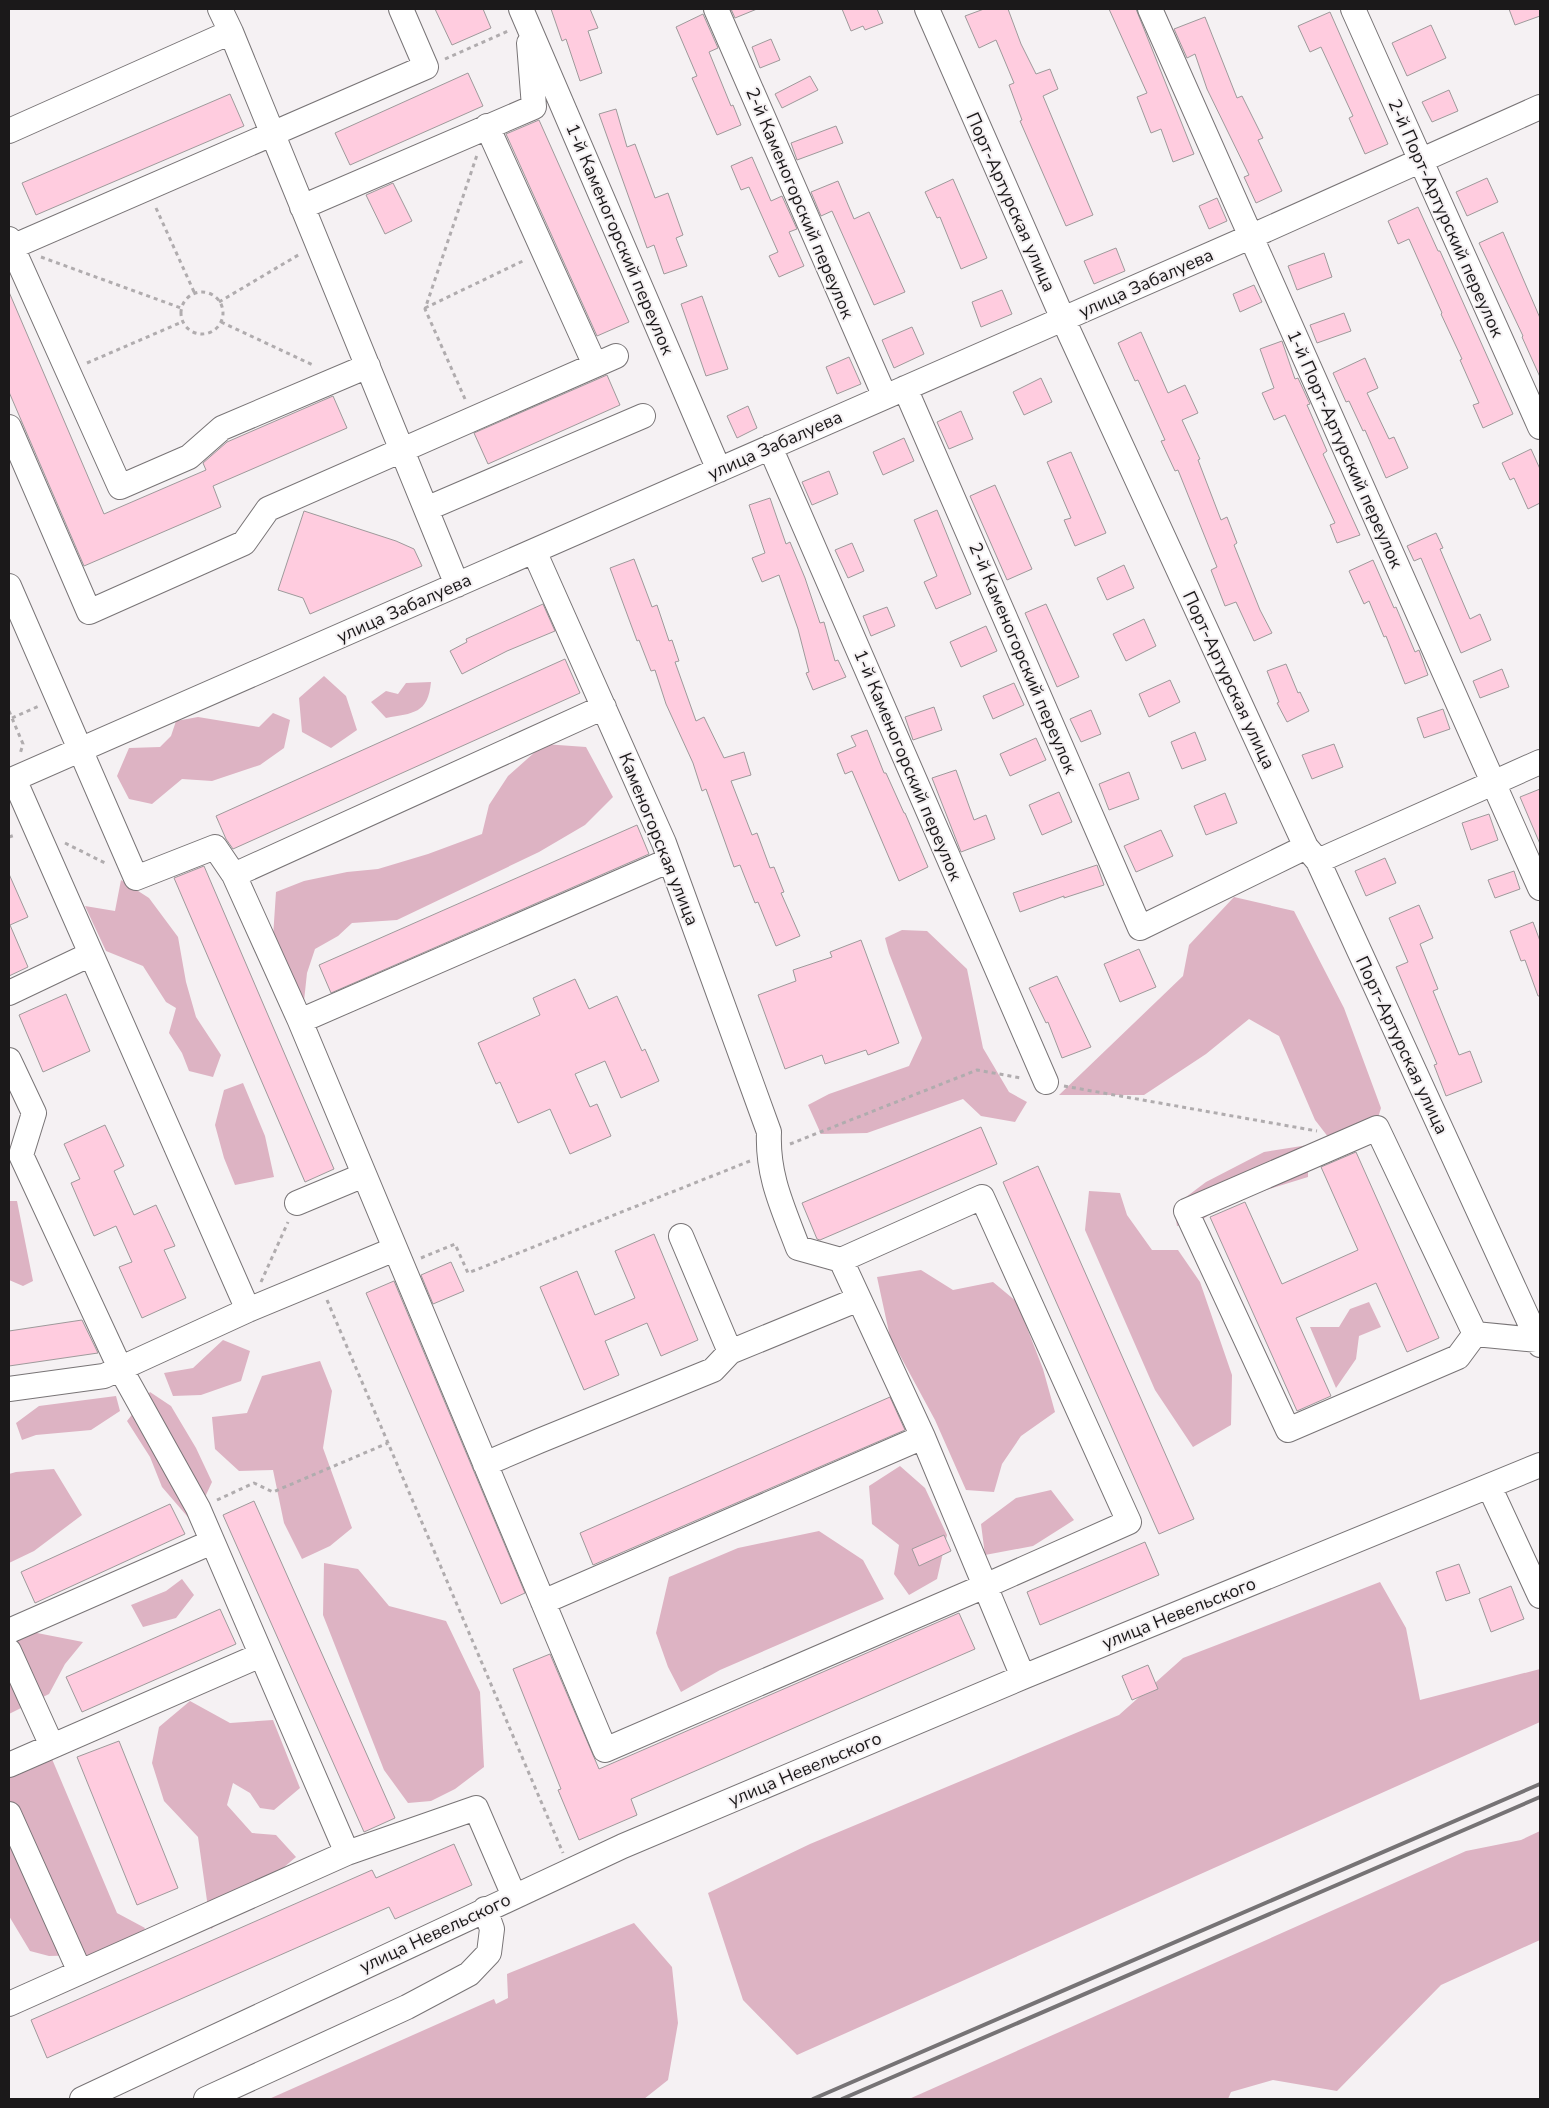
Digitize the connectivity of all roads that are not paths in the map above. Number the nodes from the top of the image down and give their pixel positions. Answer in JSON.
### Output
{"nodes":[{"id":1,"x":220,"y":9,"type":"edge"},
{"id":2,"x":401,"y":9,"type":"edge"},
{"id":3,"x":716,"y":9,"type":"edge"},
{"id":4,"x":927,"y":9,"type":"edge"},
{"id":5,"x":1150,"y":9,"type":"edge"},
{"id":6,"x":1353,"y":9,"type":"edge"},
{"id":7,"x":524,"y":16,"type":"edge"},
{"id":8,"x":231,"y":32,"type":"junction"},
{"id":9,"x":1540,"y":107,"type":"edge"},
{"id":10,"x":487,"y":126,"type":"junction"},
{"id":11,"x":9,"y":131,"type":"edge"},
{"id":12,"x":273,"y":134,"type":"junction"},
{"id":13,"x":1421,"y":160,"type":"junction"},
{"id":14,"x":302,"y":207,"type":"junction"},
{"id":15,"x":1250,"y":237,"type":"junction"},
{"id":16,"x":10,"y":243,"type":"edge"},
{"id":17,"x":1063,"y":319,"type":"junction"},
{"id":18,"x":368,"y":366,"type":"junction"},
{"id":19,"x":895,"y":393,"type":"junction"},
{"id":20,"x":643,"y":416,"type":"dead end"},
{"id":21,"x":9,"y":427,"type":"edge"},
{"id":22,"x":1540,"y":427,"type":"edge"},
{"id":23,"x":770,"y":447,"type":"junction"},
{"id":24,"x":402,"y":450,"type":"junction"},
{"id":25,"x":719,"y":470,"type":"junction"},
{"id":26,"x":426,"y":509,"type":"junction"},
{"id":27,"x":534,"y":551,"type":"junction"},
{"id":28,"x":457,"y":585,"type":"junction"},
{"id":29,"x":9,"y":586,"type":"edge"},
{"id":30,"x":604,"y":707,"type":"junction"},
{"id":31,"x":80,"y":750,"type":"junction"},
{"id":32,"x":1540,"y":762,"type":"edge"},
{"id":33,"x":11,"y":780,"type":"edge"},
{"id":34,"x":1494,"y":783,"type":"junction"},
{"id":35,"x":1312,"y":854,"type":"junction"},
{"id":36,"x":670,"y":860,"type":"junction"},
{"id":37,"x":234,"y":875,"type":"junction"},
{"id":38,"x":1540,"y":888,"type":"edge"},
{"id":39,"x":91,"y":954,"type":"junction"},
{"id":40,"x":9,"y":993,"type":"edge"},
{"id":41,"x":300,"y":1021,"type":"junction"},
{"id":42,"x":9,"y":1060,"type":"edge"},
{"id":43,"x":1046,"y":1082,"type":"road end"},
{"id":44,"x":15,"y":1157,"type":"edge"},
{"id":45,"x":364,"y":1176,"type":"junction"},
{"id":46,"x":297,"y":1203,"type":"road end"},
{"id":47,"x":681,"y":1236,"type":"dead end"},
{"id":48,"x":398,"y":1257,"type":"junction"},
{"id":49,"x":841,"y":1260,"type":"junction"},
{"id":50,"x":859,"y":1300,"type":"junction"},
{"id":51,"x":248,"y":1310,"type":"junction"},
{"id":52,"x":1475,"y":1334,"type":"junction"},
{"id":53,"x":1538,"y":1343,"type":"edge"},
{"id":54,"x":730,"y":1352,"type":"junction"},
{"id":55,"x":120,"y":1368,"type":"junction"},
{"id":56,"x":9,"y":1389,"type":"edge"},
{"id":57,"x":923,"y":1437,"type":"junction"},
{"id":58,"x":485,"y":1464,"type":"junction"},
{"id":59,"x":1540,"y":1465,"type":"edge"},
{"id":60,"x":1489,"y":1486,"type":"junction"},
{"id":61,"x":212,"y":1542,"type":"junction"},
{"id":62,"x":985,"y":1586,"type":"junction"},
{"id":63,"x":1540,"y":1596,"type":"edge"},
{"id":64,"x":543,"y":1602,"type":"junction"},
{"id":65,"x":9,"y":1631,"type":"edge"},
{"id":66,"x":9,"y":1651,"type":"edge"},
{"id":67,"x":262,"y":1655,"type":"junction"},
{"id":68,"x":1023,"y":1678,"type":"junction"},
{"id":69,"x":52,"y":1746,"type":"junction"},
{"id":70,"x":9,"y":1765,"type":"edge"},
{"id":71,"x":9,"y":1814,"type":"edge"},
{"id":72,"x":347,"y":1853,"type":"junction"},
{"id":73,"x":514,"y":1896,"type":"junction"},
{"id":74,"x":486,"y":1909,"type":"junction"},
{"id":75,"x":80,"y":1972,"type":"junction"},
{"id":76,"x":9,"y":2004,"type":"edge"},
{"id":77,"x":82,"y":2099,"type":"edge"},
{"id":78,"x":206,"y":2099,"type":"edge"}],
"edges":[{"from":1,"to":8,"type":"street"},
{"from":2,"to":12,"type":"street"},
{"from":3,"to":19,"type":"street","name":"2-й Каменогорский переулок"},
{"from":4,"to":17,"type":"street","name":"Порт-Артурская улица"},
{"from":5,"to":15,"type":"street","name":"1-й Порт-Артурский переулок"},
{"from":6,"to":13,"type":"street","name":"2-й Порт-Артурский переулок"},
{"from":7,"to":10,"type":"street"},
{"from":7,"to":25,"type":"street","name":"1-й Каменогорский переулок"},
{"from":8,"to":11,"type":"street"},
{"from":8,"to":12,"type":"street"},
{"from":9,"to":13,"type":"street","name":"улица Забалуева"},
{"from":10,"to":14,"type":"street"},
{"from":10,"to":24,"type":"street"},
{"from":12,"to":14,"type":"street"},
{"from":12,"to":16,"type":"street"},
{"from":13,"to":15,"type":"street","name":"улица Забалуева"},
{"from":13,"to":22,"type":"street","name":"2-й Порт-Артурский переулок"},
{"from":14,"to":18,"type":"street"},
{"from":15,"to":17,"type":"street","name":"улица Забалуева"},
{"from":15,"to":34,"type":"street","name":"1-й Порт-Артурский переулок"},
{"from":16,"to":18,"type":"street"},
{"from":17,"to":19,"type":"street","name":"улица Забалуева"},
{"from":17,"to":35,"type":"street","name":"Порт-Артурская улица"},
{"from":18,"to":24,"type":"street"},
{"from":19,"to":23,"type":"street","name":"улица Забалуева"},
{"from":19,"to":35,"type":"street","name":"2-й Каменогорский переулок"},
{"from":20,"to":26,"type":"street"},
{"from":21,"to":24,"type":"street"},
{"from":23,"to":25,"type":"street","name":"улица Забалуева"},
{"from":23,"to":43,"type":"street","name":"1-й Каменогорский переулок"},
{"from":24,"to":26,"type":"street"},
{"from":25,"to":27,"type":"street","name":"улица Забалуева"},
{"from":26,"to":28,"type":"street"},
{"from":27,"to":28,"type":"street","name":"улица Забалуева"},
{"from":27,"to":30,"type":"street","name":"Каменогорская улица"},
{"from":28,"to":31,"type":"street","name":"улица Забалуева"},
{"from":29,"to":31,"type":"street"},
{"from":30,"to":36,"type":"street","name":"Каменогорская улица"},
{"from":30,"to":37,"type":"street"},
{"from":31,"to":33,"type":"street","name":"улица Забалуева"},
{"from":31,"to":37,"type":"street"},
{"from":32,"to":34,"type":"street"},
{"from":33,"to":39,"type":"street"},
{"from":34,"to":35,"type":"street"},
{"from":34,"to":38,"type":"street","name":"1-й Порт-Артурский переулок"},
{"from":35,"to":53,"type":"street","name":"Порт-Артурская улица"},
{"from":36,"to":41,"type":"street"},
{"from":36,"to":49,"type":"street","name":"Каменогорская улица"},
{"from":37,"to":41,"type":"street"},
{"from":39,"to":40,"type":"street"},
{"from":39,"to":51,"type":"street"},
{"from":41,"to":45,"type":"street"},
{"from":42,"to":44,"type":"street"},
{"from":44,"to":55,"type":"street"},
{"from":45,"to":46,"type":"street"},
{"from":45,"to":48,"type":"street"},
{"from":47,"to":54,"type":"street"},
{"from":48,"to":51,"type":"street"},
{"from":48,"to":58,"type":"street"},
{"from":49,"to":50,"type":"street"},
{"from":49,"to":62,"type":"street"},
{"from":50,"to":54,"type":"street"},
{"from":50,"to":57,"type":"street"},
{"from":51,"to":55,"type":"street"},
{"from":52,"to":52,"type":"street"},
{"from":52,"to":53,"type":"street"},
{"from":54,"to":58,"type":"street"},
{"from":55,"to":56,"type":"street"},
{"from":55,"to":61,"type":"street"},
{"from":57,"to":62,"type":"street"},
{"from":57,"to":64,"type":"street"},
{"from":58,"to":64,"type":"street"},
{"from":59,"to":60,"type":"street","name":"улица Невельского"},
{"from":60,"to":63,"type":"street"},
{"from":60,"to":68,"type":"street","name":"улица Невельского"},
{"from":61,"to":65,"type":"street"},
{"from":61,"to":67,"type":"street"},
{"from":62,"to":64,"type":"street"},
{"from":62,"to":68,"type":"street"},
{"from":66,"to":69,"type":"street"},
{"from":67,"to":69,"type":"street"},
{"from":67,"to":72,"type":"street"},
{"from":68,"to":73,"type":"street","name":"улица Невельского"},
{"from":69,"to":70,"type":"street"},
{"from":71,"to":75,"type":"street"},
{"from":72,"to":73,"type":"street"},
{"from":72,"to":75,"type":"street"},
{"from":73,"to":74,"type":"street","name":"улица Невельского"},
{"from":74,"to":77,"type":"street","name":"улица Невельского"},
{"from":74,"to":78,"type":"street"},
{"from":75,"to":76,"type":"street"}]}
